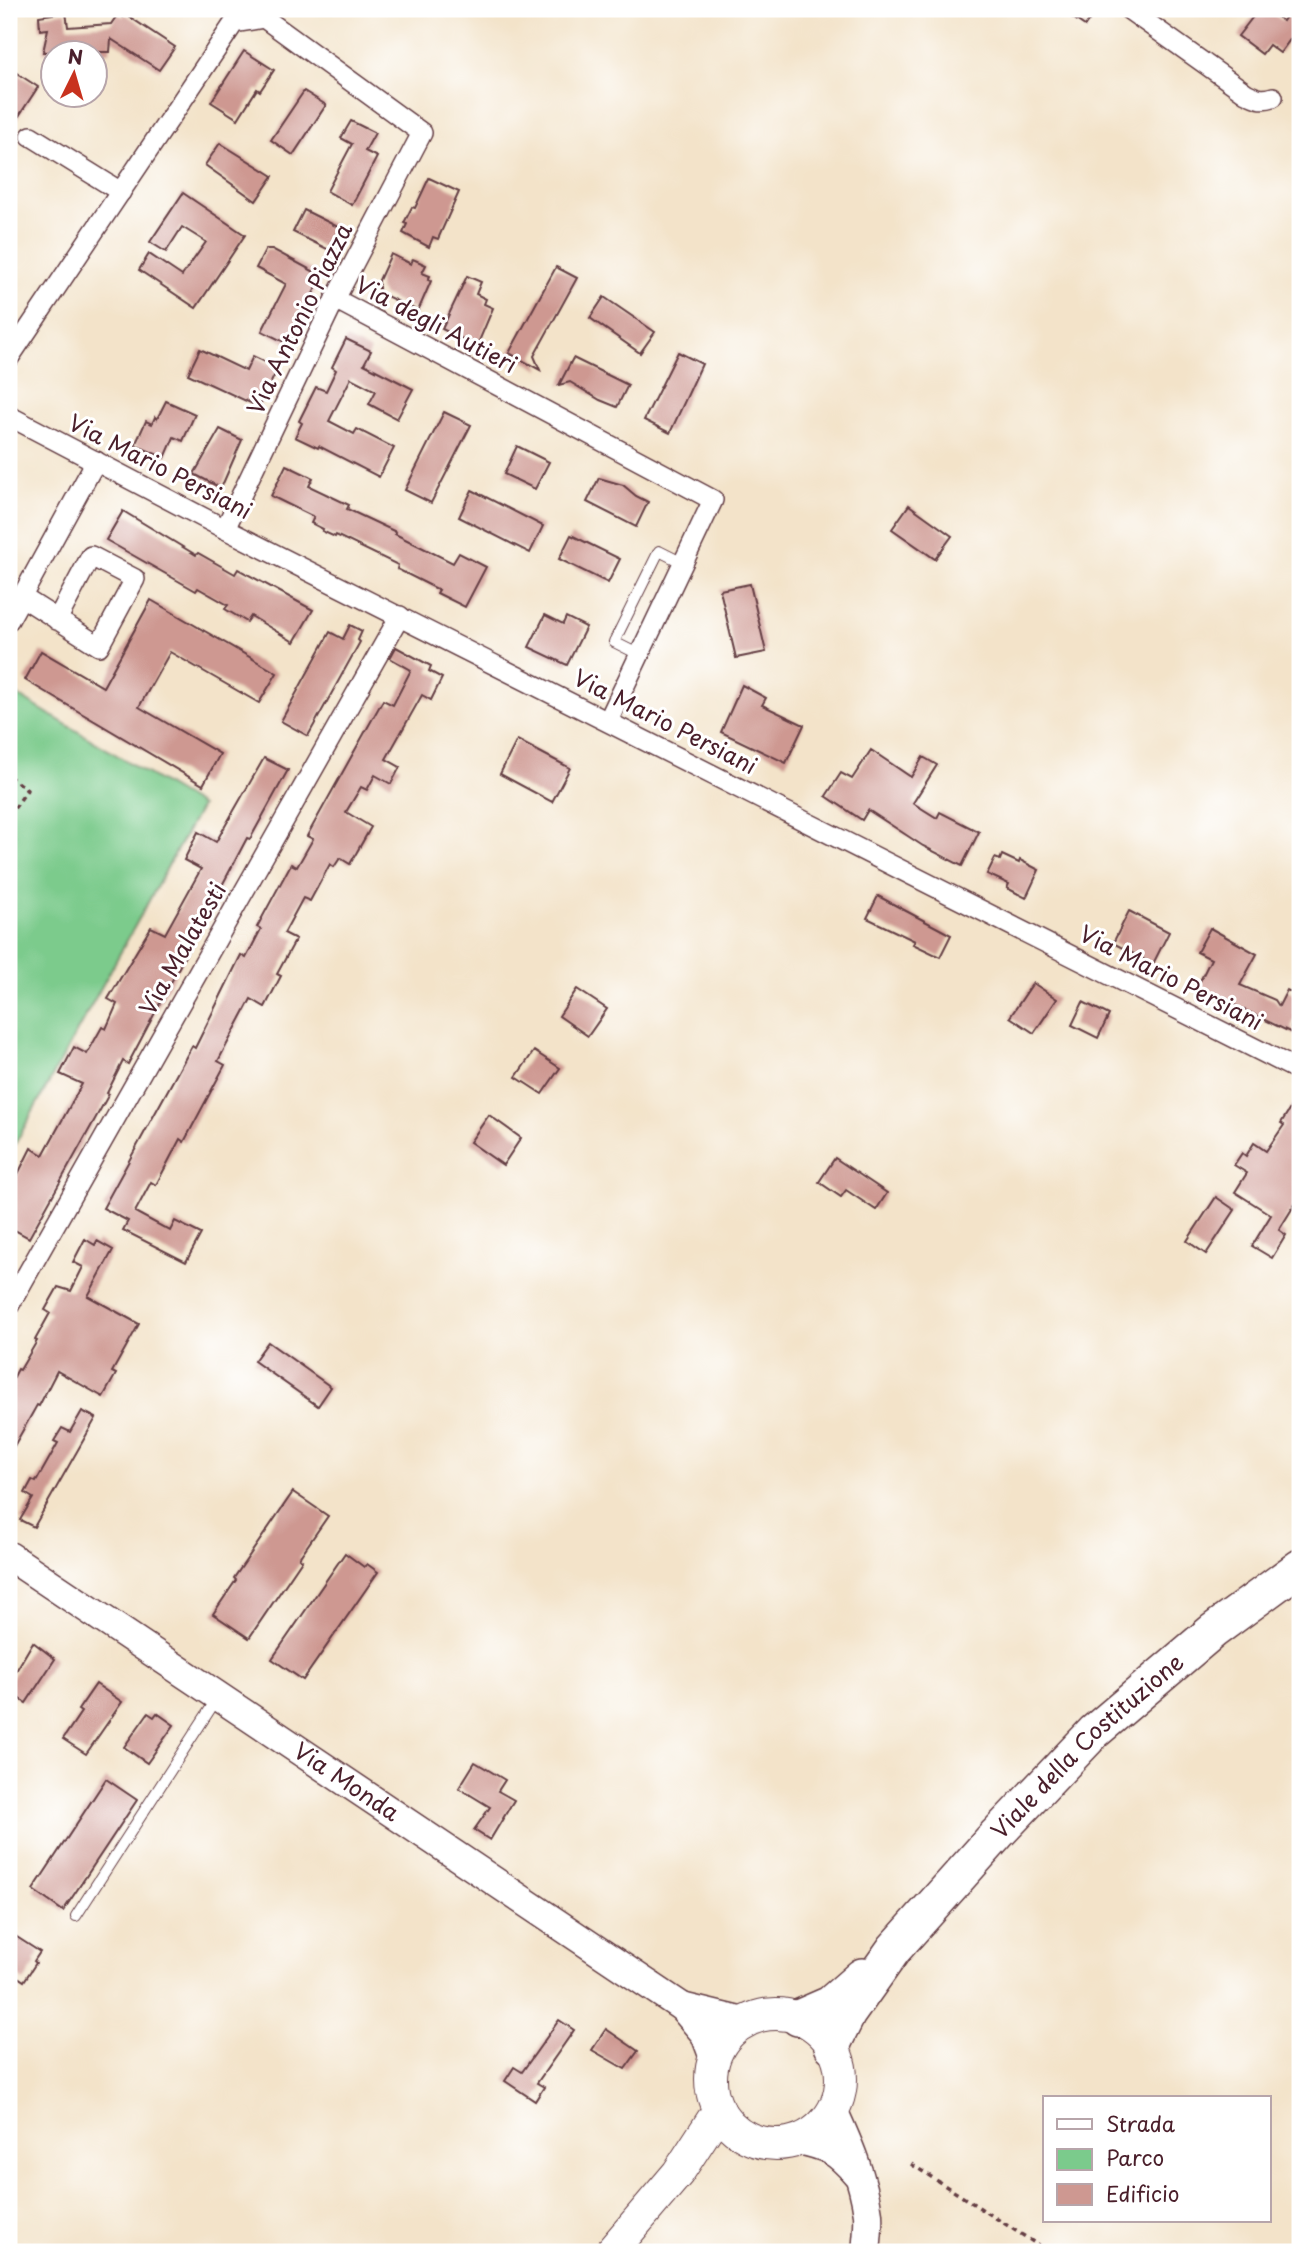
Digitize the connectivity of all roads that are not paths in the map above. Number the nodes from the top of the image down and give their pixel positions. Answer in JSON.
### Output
{"nodes":[{"id":1,"x":1128,"y":9,"type":"edge"},
{"id":2,"x":1273,"y":97,"type":"dead end"},
{"id":3,"x":31,"y":136,"type":"dead end"},
{"id":4,"x":121,"y":192,"type":"junction"},
{"id":5,"x":335,"y":299,"type":"junction"},
{"id":6,"x":9,"y":358,"type":"edge"},
{"id":7,"x":9,"y":416,"type":"edge"},
{"id":8,"x":96,"y":461,"type":"junction"},
{"id":9,"x":225,"y":529,"type":"junction"},
{"id":10,"x":683,"y":563,"type":"junction"},
{"id":11,"x":22,"y":597,"type":"junction"},
{"id":12,"x":400,"y":616,"type":"junction"},
{"id":13,"x":9,"y":620,"type":"edge"},
{"id":14,"x":57,"y":620,"type":"junction"},
{"id":15,"x":640,"y":655,"type":"junction"},
{"id":16,"x":608,"y":721,"type":"junction"},
{"id":17,"x":1300,"y":1071,"type":"edge"},
{"id":18,"x":9,"y":1306,"type":"edge"},
{"id":19,"x":9,"y":1556,"type":"edge"},
{"id":20,"x":1300,"y":1567,"type":"edge"},
{"id":21,"x":218,"y":1697,"type":"junction"},
{"id":22,"x":76,"y":1916,"type":"dead end"},
{"id":23,"x":894,"y":1949,"type":"junction"},
{"id":24,"x":682,"y":2007,"type":"junction"},
{"id":25,"x":798,"y":2018,"type":"junction"},
{"id":26,"x":744,"y":2022,"type":"junction"},
{"id":27,"x":832,"y":2046,"type":"junction"},
{"id":28,"x":714,"y":2058,"type":"junction"},
{"id":29,"x":719,"y":2110,"type":"junction"},
{"id":30,"x":833,"y":2110,"type":"junction"},
{"id":31,"x":744,"y":2135,"type":"junction"},
{"id":32,"x":798,"y":2140,"type":"junction"},
{"id":33,"x":678,"y":2173,"type":"junction"},
{"id":34,"x":859,"y":2176,"type":"junction"},
{"id":35,"x":611,"y":2252,"type":"edge"},
{"id":36,"x":866,"y":2252,"type":"edge"}],
"edges":[{"from":1,"to":2,"type":"street"},
{"from":3,"to":4,"type":"street"},
{"from":4,"to":5,"type":"street","name":"Via Antonio Piazza"},
{"from":4,"to":6,"type":"street"},
{"from":5,"to":9,"type":"street","name":"Via Antonio Piazza"},
{"from":5,"to":10,"type":"street","name":"Via degli Autieri"},
{"from":7,"to":8,"type":"street","name":"Via Mario Persiani"},
{"from":8,"to":9,"type":"street","name":"Via Mario Persiani"},
{"from":8,"to":11,"type":"street"},
{"from":9,"to":12,"type":"street","name":"Via Mario Persiani"},
{"from":10,"to":15,"type":"street"},
{"from":10,"to":15,"type":"lane"},
{"from":11,"to":13,"type":"street"},
{"from":11,"to":14,"type":"street"},
{"from":12,"to":16,"type":"street","name":"Via Mario Persiani"},
{"from":12,"to":18,"type":"street","name":"Via Malatesti"},
{"from":14,"to":14,"type":"street"},
{"from":15,"to":16,"type":"street"},
{"from":16,"to":17,"type":"street","name":"Via Mario Persiani"},
{"from":19,"to":21,"type":"main road","name":"Via Monda"},
{"from":20,"to":23,"type":"highway","name":"Viale della Costituzione"},
{"from":21,"to":22,"type":"lane"},
{"from":21,"to":24,"type":"main road","name":"Via Monda"},
{"from":23,"to":25,"type":"highway","name":"Viale della Costituzione"},
{"from":23,"to":27,"type":"highway","name":"Viale della Costituzione"},
{"from":24,"to":26,"type":"main road","name":"Via Monda"},
{"from":24,"to":28,"type":"main road","name":"Via Monda"},
{"from":25,"to":26,"type":"main road"},
{"from":25,"to":27,"type":"main road"},
{"from":26,"to":28,"type":"main road"},
{"from":27,"to":30,"type":"main road"},
{"from":28,"to":29,"type":"main road"},
{"from":29,"to":31,"type":"main road"},
{"from":29,"to":33,"type":"main road"},
{"from":30,"to":32,"type":"main road"},
{"from":30,"to":34,"type":"main road"},
{"from":31,"to":32,"type":"main road"},
{"from":31,"to":33,"type":"main road"},
{"from":32,"to":34,"type":"main road"},
{"from":33,"to":35,"type":"main road"},
{"from":34,"to":36,"type":"main road"}]}
